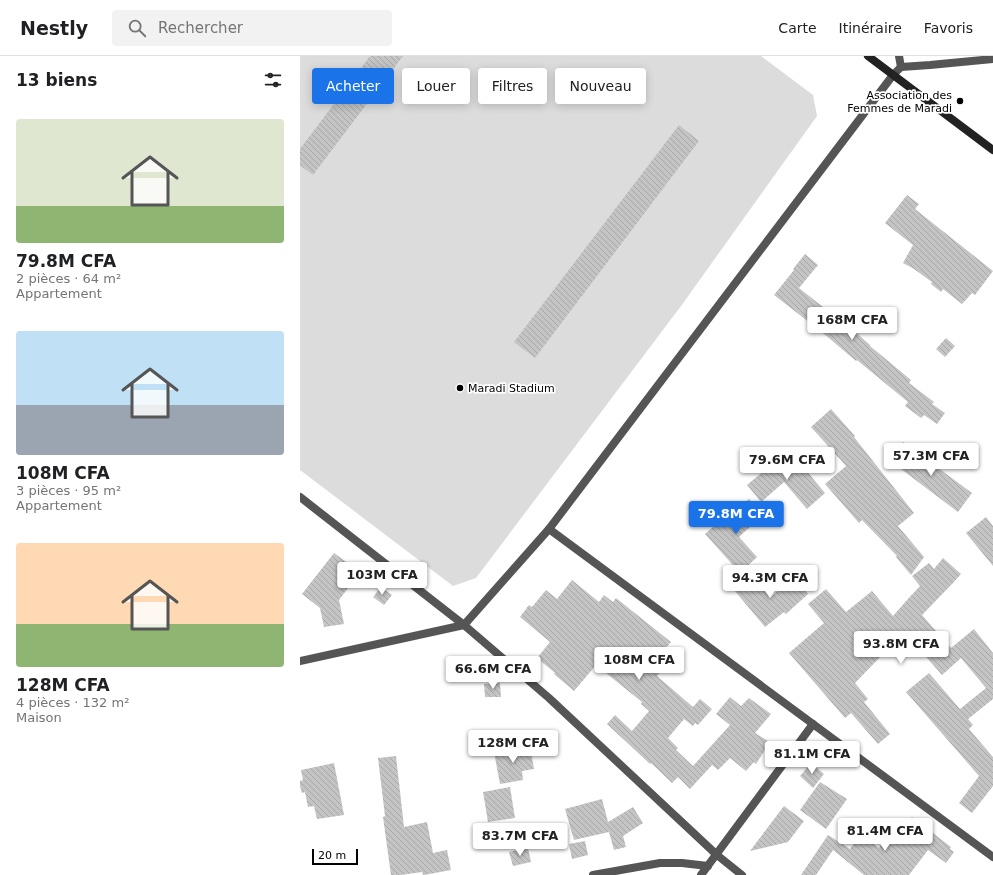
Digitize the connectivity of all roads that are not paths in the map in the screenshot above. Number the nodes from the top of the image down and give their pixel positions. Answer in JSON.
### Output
{"nodes":[{"id":1,"x":868,"y":56,"type":"edge"},
{"id":2,"x":899,"y":56,"type":"edge"},
{"id":3,"x":993,"y":59,"type":"edge"},
{"id":4,"x":901,"y":67,"type":"junction"},
{"id":5,"x":893,"y":75,"type":"junction"},
{"id":6,"x":993,"y":150,"type":"edge"},
{"id":7,"x":300,"y":497,"type":"edge"},
{"id":8,"x":549,"y":529,"type":"junction"},
{"id":9,"x":464,"y":625,"type":"junction"},
{"id":10,"x":300,"y":661,"type":"edge"},
{"id":11,"x":813,"y":724,"type":"junction"},
{"id":12,"x":717,"y":855,"type":"junction"},
{"id":13,"x":993,"y":857,"type":"edge"},
{"id":14,"x":708,"y":866,"type":"junction"},
{"id":15,"x":593,"y":875,"type":"edge"},
{"id":16,"x":701,"y":875,"type":"edge"},
{"id":17,"x":742,"y":875,"type":"edge"}],
"edges":[{"from":1,"to":5,"type":"street"},
{"from":2,"to":4,"type":"street"},
{"from":3,"to":4,"type":"street"},
{"from":4,"to":5,"type":"street"},
{"from":5,"to":6,"type":"street"},
{"from":5,"to":8,"type":"street"},
{"from":7,"to":9,"type":"street"},
{"from":8,"to":9,"type":"street"},
{"from":8,"to":11,"type":"street"},
{"from":9,"to":10,"type":"street"},
{"from":9,"to":12,"type":"street"},
{"from":11,"to":12,"type":"street"},
{"from":11,"to":13,"type":"street"},
{"from":12,"to":14,"type":"street"},
{"from":12,"to":17,"type":"street"},
{"from":14,"to":15,"type":"street"},
{"from":14,"to":16,"type":"street"}]}
